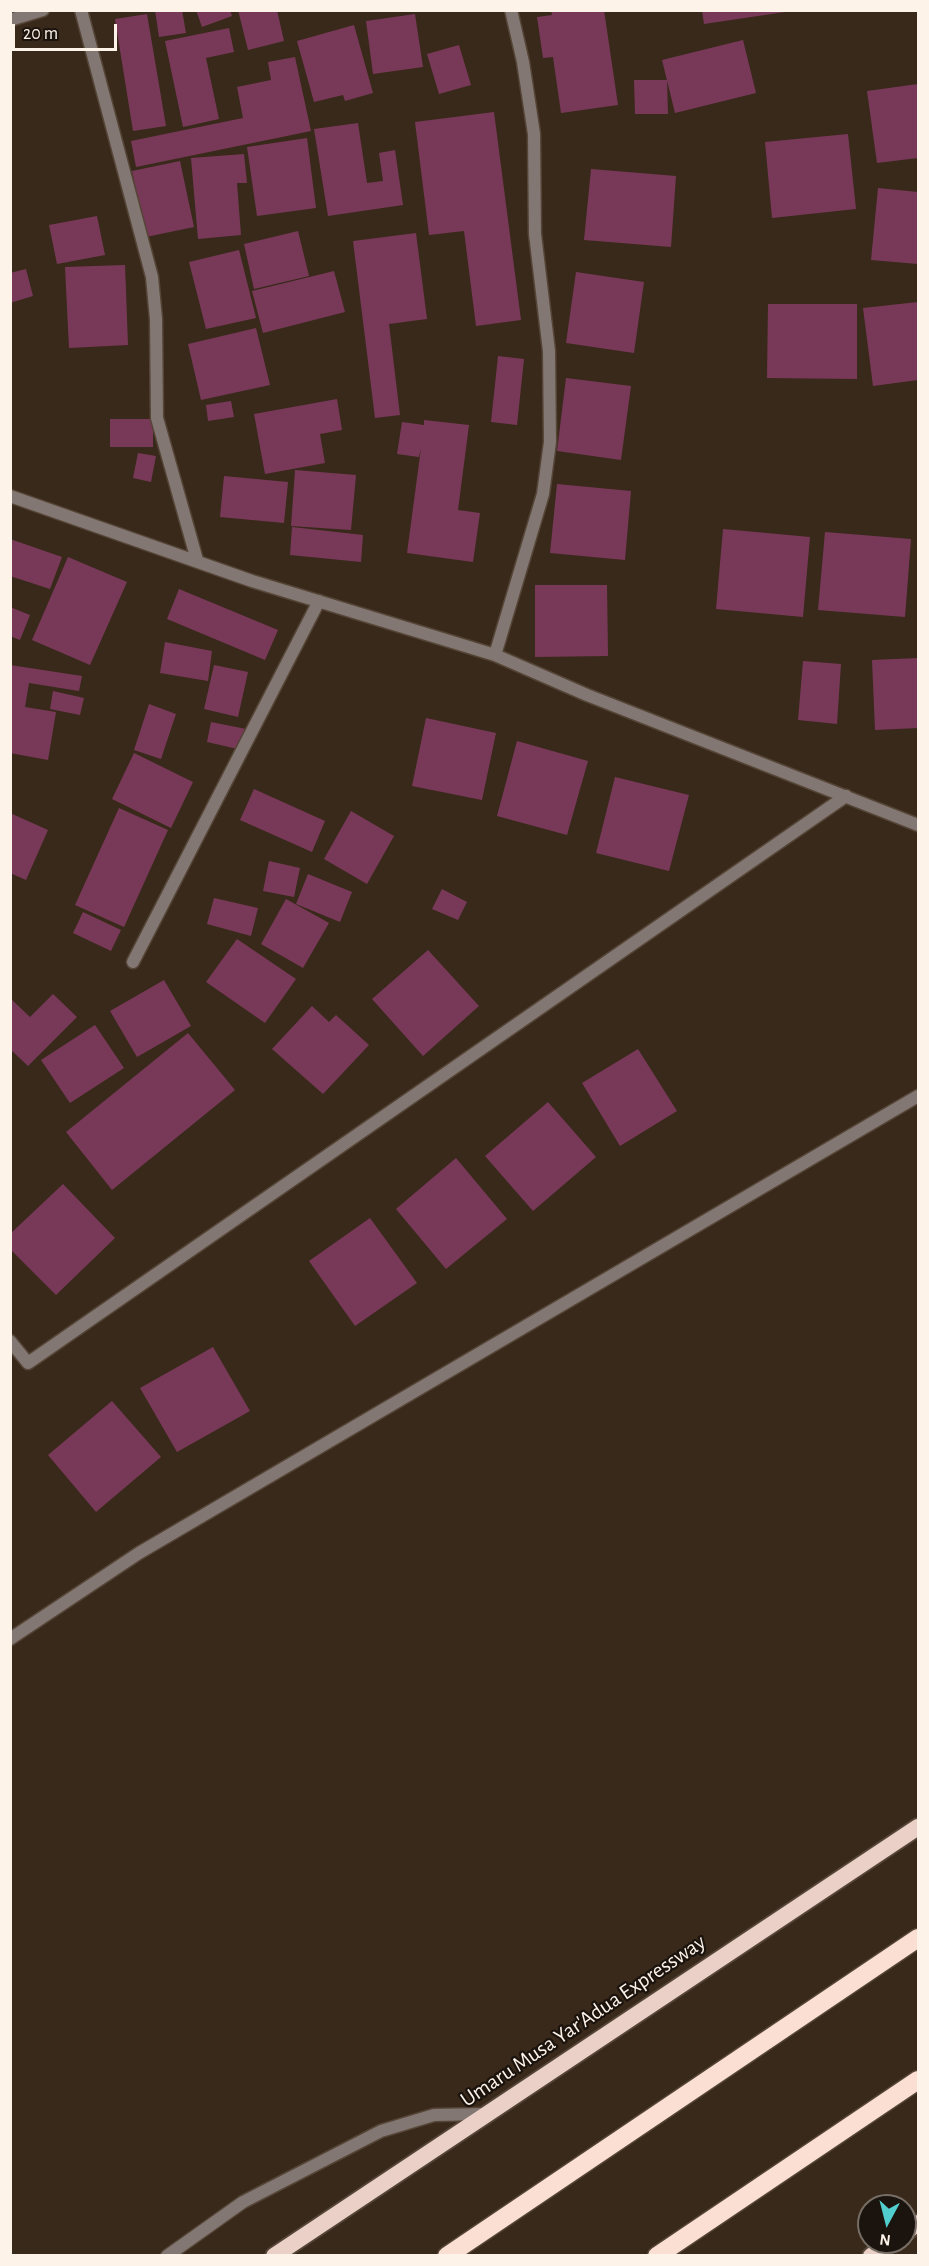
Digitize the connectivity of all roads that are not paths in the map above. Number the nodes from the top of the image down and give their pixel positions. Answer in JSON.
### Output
{"nodes":[{"id":1,"x":43,"y":10,"type":"edge"},
{"id":2,"x":81,"y":10,"type":"edge"},
{"id":3,"x":511,"y":10,"type":"edge"},
{"id":4,"x":12,"y":17,"type":"edge"},
{"id":5,"x":10,"y":496,"type":"edge"},
{"id":6,"x":197,"y":560,"type":"junction"},
{"id":7,"x":319,"y":601,"type":"junction"},
{"id":8,"x":495,"y":655,"type":"junction"},
{"id":9,"x":846,"y":796,"type":"junction"},
{"id":10,"x":918,"y":825,"type":"edge"},
{"id":11,"x":133,"y":962,"type":"dead end"},
{"id":12,"x":918,"y":1096,"type":"edge"},
{"id":13,"x":10,"y":1341,"type":"edge"},
{"id":14,"x":10,"y":1639,"type":"edge"},
{"id":15,"x":918,"y":1827,"type":"edge"},
{"id":16,"x":918,"y":1938,"type":"edge"},
{"id":17,"x":918,"y":2080,"type":"edge"},
{"id":18,"x":485,"y":2114,"type":"junction"},
{"id":19,"x":167,"y":2256,"type":"edge"},
{"id":20,"x":274,"y":2256,"type":"edge"},
{"id":21,"x":447,"y":2256,"type":"edge"},
{"id":22,"x":657,"y":2256,"type":"edge"}],
"edges":[{"from":1,"to":4,"type":"street"},
{"from":2,"to":6,"type":"street"},
{"from":3,"to":8,"type":"street"},
{"from":5,"to":6,"type":"street"},
{"from":6,"to":7,"type":"street"},
{"from":7,"to":8,"type":"street"},
{"from":7,"to":11,"type":"street"},
{"from":8,"to":9,"type":"street"},
{"from":9,"to":10,"type":"street"},
{"from":9,"to":13,"type":"street"},
{"from":12,"to":14,"type":"street"},
{"from":15,"to":18,"type":"highway","name":"Umaru Musa Yar'Adua Expressway"},
{"from":16,"to":21,"type":"highway"},
{"from":17,"to":22,"type":"highway"},
{"from":18,"to":19,"type":"street"},
{"from":18,"to":20,"type":"highway","name":"Umaru Musa Yar'Adua Expressway"}]}
